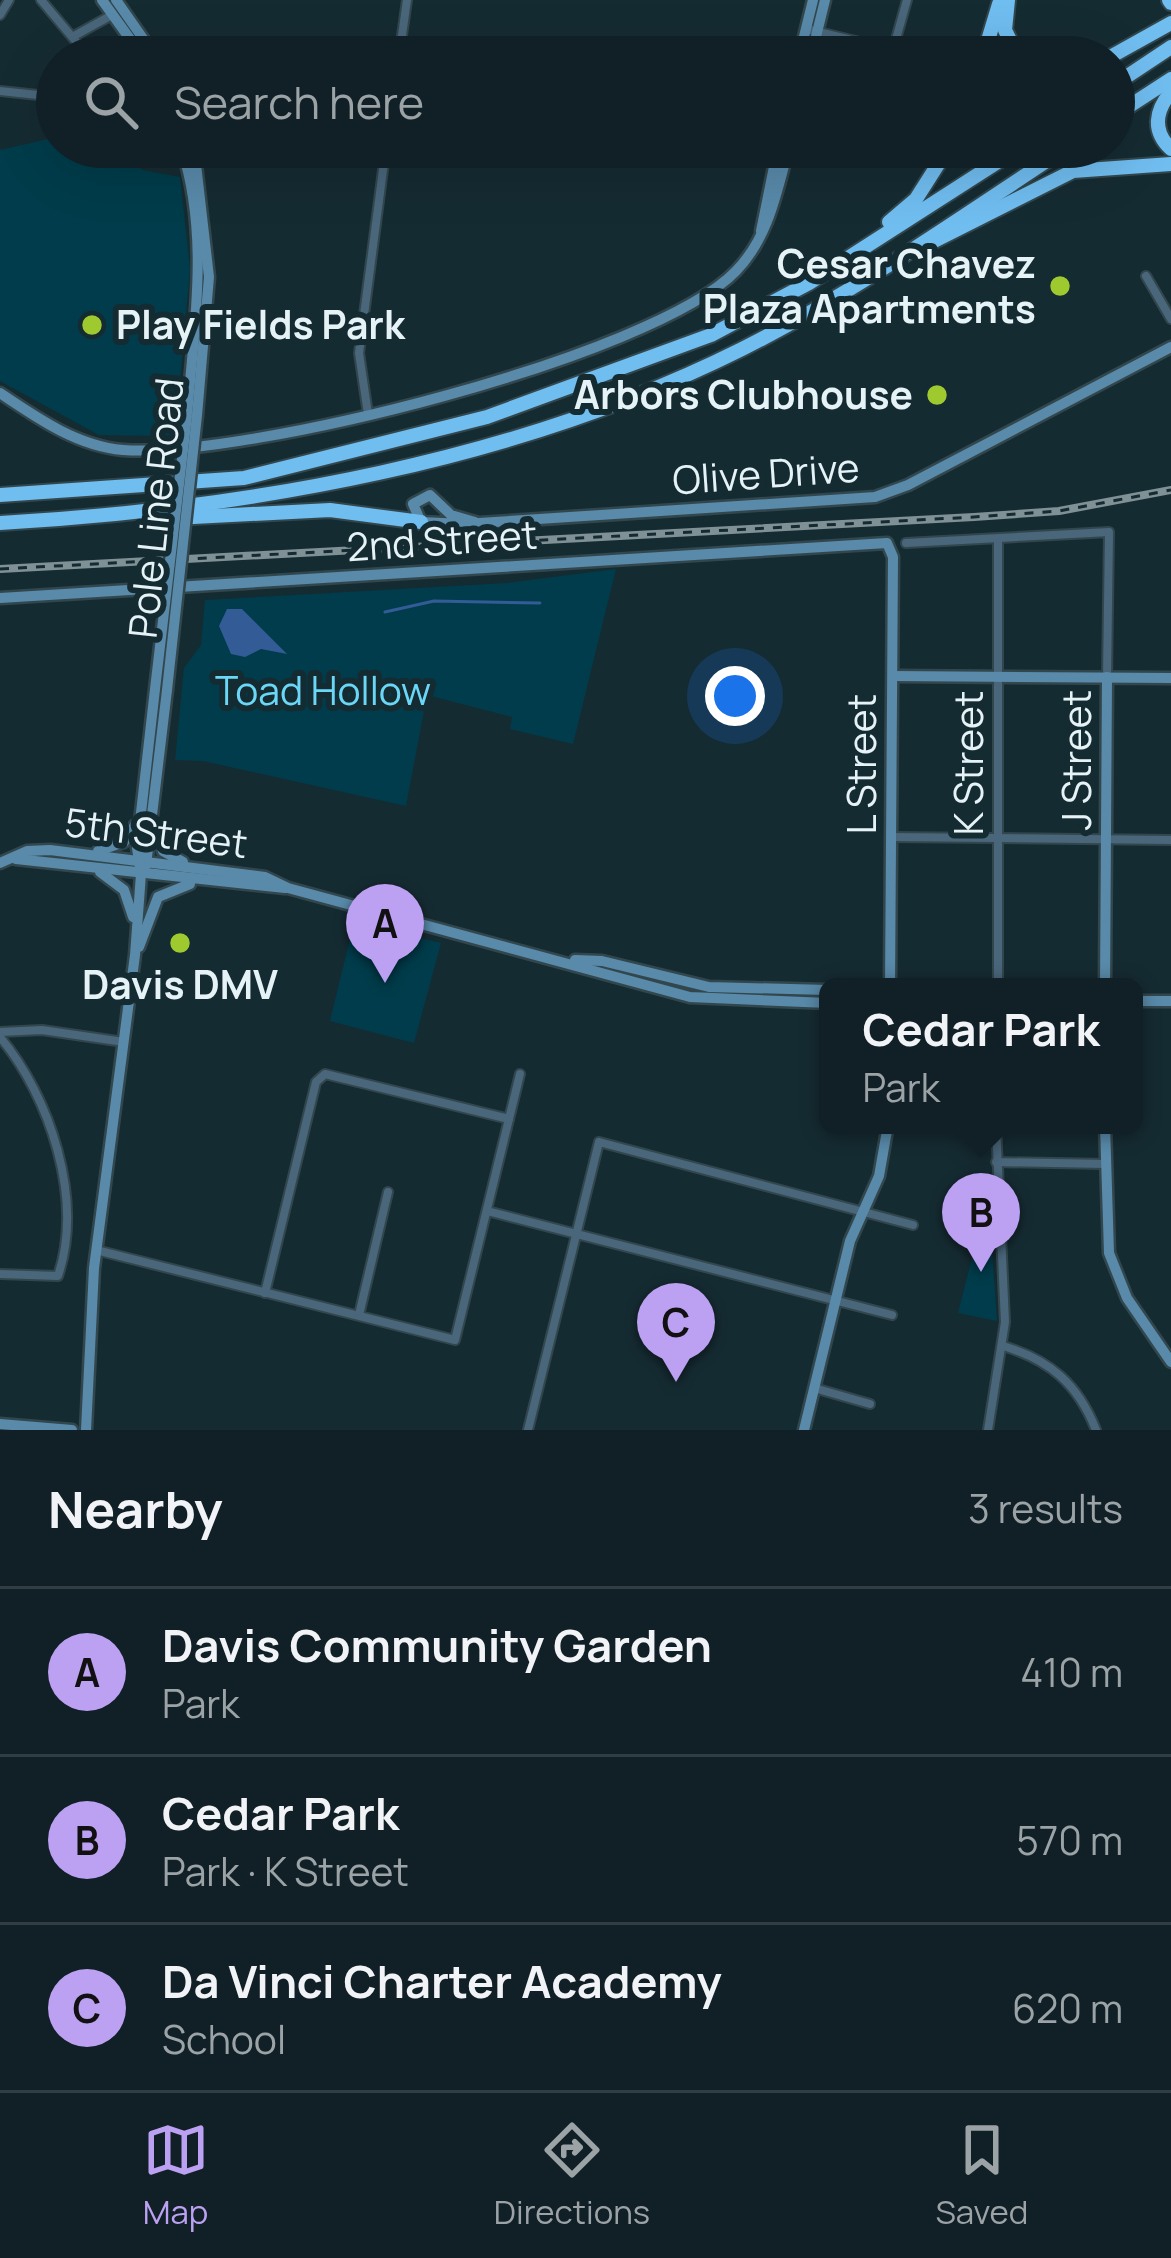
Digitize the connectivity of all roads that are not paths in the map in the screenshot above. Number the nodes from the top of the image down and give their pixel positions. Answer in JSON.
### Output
{"nodes":[{"id":1,"x":9,"y":0,"type":"edge"},
{"id":2,"x":41,"y":0,"type":"edge"},
{"id":3,"x":100,"y":0,"type":"edge"},
{"id":4,"x":116,"y":0,"type":"edge"},
{"id":5,"x":407,"y":0,"type":"edge"},
{"id":6,"x":813,"y":0,"type":"edge"},
{"id":7,"x":825,"y":0,"type":"edge"},
{"id":8,"x":907,"y":0,"type":"edge"},
{"id":9,"x":1004,"y":0,"type":"edge"},
{"id":10,"x":113,"y":14,"type":"junction"},
{"id":11,"x":0,"y":15,"type":"edge"},
{"id":12,"x":1171,"y":23,"type":"edge"},
{"id":13,"x":87,"y":26,"type":"junction"},
{"id":14,"x":812,"y":31,"type":"junction"},
{"id":15,"x":74,"y":36,"type":"joint"},
{"id":16,"x":128,"y":36,"type":"edge"},
{"id":17,"x":141,"y":36,"type":"edge"},
{"id":18,"x":402,"y":36,"type":"edge"},
{"id":19,"x":810,"y":36,"type":"edge"},
{"id":20,"x":812,"y":36,"type":"edge"},
{"id":21,"x":829,"y":36,"type":"edge"},
{"id":22,"x":897,"y":36,"type":"edge"},
{"id":23,"x":991,"y":36,"type":"edge"},
{"id":24,"x":1008,"y":36,"type":"edge"},
{"id":25,"x":1135,"y":43,"type":"edge"},
{"id":26,"x":1171,"y":47,"type":"edge"},
{"id":27,"x":1135,"y":71,"type":"edge"},
{"id":28,"x":1171,"y":79,"type":"edge"},
{"id":29,"x":0,"y":91,"type":"edge"},
{"id":30,"x":1171,"y":92,"type":"edge"},
{"id":31,"x":36,"y":95,"type":"edge"},
{"id":32,"x":1135,"y":102,"type":"edge"},
{"id":33,"x":1171,"y":149,"type":"edge"},
{"id":34,"x":1171,"y":164,"type":"edge"},
{"id":35,"x":1135,"y":166,"type":"edge"},
{"id":36,"x":185,"y":168,"type":"edge"},
{"id":37,"x":196,"y":168,"type":"edge"},
{"id":38,"x":383,"y":168,"type":"edge"},
{"id":39,"x":781,"y":168,"type":"edge"},
{"id":40,"x":936,"y":168,"type":"edge"},
{"id":41,"x":988,"y":168,"type":"edge"},
{"id":42,"x":1036,"y":168,"type":"edge"},
{"id":43,"x":1105,"y":168,"type":"edge"},
{"id":44,"x":912,"y":249,"type":"junction"},
{"id":45,"x":1146,"y":275,"type":"dead end"},
{"id":46,"x":809,"y":283,"type":"junction"},
{"id":47,"x":1171,"y":319,"type":"edge"},
{"id":48,"x":1171,"y":347,"type":"edge"},
{"id":49,"x":0,"y":393,"type":"edge"},
{"id":50,"x":368,"y":414,"type":"junction"},
{"id":51,"x":192,"y":416,"type":"junction"},
{"id":52,"x":0,"y":495,"type":"edge"},
{"id":53,"x":109,"y":517,"type":"junction"},
{"id":54,"x":421,"y":522,"type":"junction"},
{"id":55,"x":475,"y":522,"type":"junction"},
{"id":56,"x":0,"y":523,"type":"edge"},
{"id":57,"x":998,"y":539,"type":"junction"},
{"id":58,"x":887,"y":543,"type":"joint"},
{"id":59,"x":906,"y":543,"type":"dead end"},
{"id":60,"x":0,"y":598,"type":"edge"},
{"id":61,"x":892,"y":676,"type":"junction"},
{"id":62,"x":999,"y":676,"type":"junction"},
{"id":63,"x":1107,"y":677,"type":"junction"},
{"id":64,"x":1171,"y":678,"type":"edge"},
{"id":65,"x":161,"y":690,"type":"junction"},
{"id":66,"x":147,"y":749,"type":"junction"},
{"id":67,"x":156,"y":797,"type":"junction"},
{"id":68,"x":140,"y":811,"type":"junction"},
{"id":69,"x":154,"y":812,"type":"junction"},
{"id":70,"x":891,"y":837,"type":"junction"},
{"id":71,"x":999,"y":838,"type":"junction"},
{"id":72,"x":1107,"y":839,"type":"junction"},
{"id":73,"x":1171,"y":839,"type":"edge"},
{"id":74,"x":81,"y":859,"type":"junction"},
{"id":75,"x":0,"y":862,"type":"edge"},
{"id":76,"x":142,"y":865,"type":"junction"},
{"id":77,"x":200,"y":874,"type":"junction"},
{"id":78,"x":136,"y":927,"type":"junction"},
{"id":79,"x":135,"y":955,"type":"junction"},
{"id":80,"x":566,"y":959,"type":"junction"},
{"id":81,"x":890,"y":978,"type":"edge"},
{"id":82,"x":998,"y":978,"type":"edge"},
{"id":83,"x":1105,"y":978,"type":"edge"},
{"id":84,"x":819,"y":990,"type":"edge"},
{"id":85,"x":819,"y":1003,"type":"edge"},
{"id":86,"x":0,"y":1035,"type":"edge"},
{"id":87,"x":124,"y":1042,"type":"junction"},
{"id":88,"x":520,"y":1074,"type":"dead end"},
{"id":89,"x":509,"y":1119,"type":"junction"},
{"id":90,"x":886,"y":1134,"type":"edge"},
{"id":91,"x":996,"y":1134,"type":"edge"},
{"id":92,"x":1105,"y":1134,"type":"edge"},
{"id":93,"x":996,"y":1162,"type":"junction"},
{"id":94,"x":1105,"y":1164,"type":"junction"},
{"id":95,"x":388,"y":1192,"type":"dead end"},
{"id":96,"x":487,"y":1211,"type":"junction"},
{"id":97,"x":863,"y":1211,"type":"junction"},
{"id":98,"x":913,"y":1226,"type":"dead end"},
{"id":99,"x":576,"y":1234,"type":"junction"},
{"id":100,"x":96,"y":1250,"type":"junction"},
{"id":101,"x":0,"y":1274,"type":"edge"},
{"id":102,"x":265,"y":1293,"type":"junction"},
{"id":103,"x":834,"y":1301,"type":"junction"},
{"id":104,"x":359,"y":1315,"type":"junction"},
{"id":105,"x":892,"y":1315,"type":"dead end"},
{"id":106,"x":1003,"y":1346,"type":"junction"},
{"id":107,"x":1171,"y":1362,"type":"edge"},
{"id":108,"x":813,"y":1388,"type":"junction"},
{"id":109,"x":870,"y":1404,"type":"dead end"},
{"id":110,"x":0,"y":1424,"type":"edge"},
{"id":111,"x":71,"y":1430,"type":"edge"},
{"id":112,"x":86,"y":1430,"type":"edge"},
{"id":113,"x":528,"y":1430,"type":"edge"},
{"id":114,"x":804,"y":1430,"type":"edge"},
{"id":115,"x":988,"y":1430,"type":"edge"},
{"id":116,"x":1096,"y":1430,"type":"edge"}],
"edges":[{"from":1,"to":11,"type":"street"},
{"from":2,"to":15,"type":"street"},
{"from":3,"to":10,"type":"street"},
{"from":3,"to":13,"type":"street"},
{"from":4,"to":17,"type":"street"},
{"from":5,"to":18,"type":"street"},
{"from":6,"to":14,"type":"street"},
{"from":7,"to":14,"type":"street"},
{"from":8,"to":22,"type":"street"},
{"from":9,"to":23,"type":"highway"},
{"from":9,"to":24,"type":"highway"},
{"from":10,"to":13,"type":"street"},
{"from":10,"to":16,"type":"street"},
{"from":12,"to":25,"type":"highway"},
{"from":13,"to":15,"type":"street"},
{"from":14,"to":19,"type":"street"},
{"from":14,"to":20,"type":"street"},
{"from":14,"to":21,"type":"street"},
{"from":26,"to":27,"type":"highway"},
{"from":28,"to":32,"type":"highway"},
{"from":29,"to":31,"type":"street"},
{"from":30,"to":33,"type":"highway"},
{"from":34,"to":35,"type":"highway"},
{"from":36,"to":51,"type":"street","name":"Pole Line Road"},
{"from":37,"to":51,"type":"street","name":"Pole Line Road"},
{"from":38,"to":50,"type":"street"},
{"from":39,"to":50,"type":"street"},
{"from":40,"to":46,"type":"highway"},
{"from":41,"to":46,"type":"highway"},
{"from":42,"to":44,"type":"highway"},
{"from":43,"to":44,"type":"highway"},
{"from":44,"to":53,"type":"highway"},
{"from":45,"to":47,"type":"street"},
{"from":46,"to":52,"type":"highway"},
{"from":48,"to":55,"type":"street","name":"Olive Drive"},
{"from":49,"to":50,"type":"street"},
{"from":51,"to":65,"type":"street","name":"Pole Line Road","bridge":true},
{"from":53,"to":54,"type":"highway"},
{"from":53,"to":56,"type":"highway"},
{"from":54,"to":55,"type":"street","name":"Olive Drive"},
{"from":54,"to":55,"type":"street"},
{"from":57,"to":59,"type":"street"},
{"from":57,"to":62,"type":"street","name":"K Street"},
{"from":57,"to":63,"type":"street","name":"J Street"},
{"from":58,"to":60,"type":"street","name":"2nd Street"},
{"from":58,"to":61,"type":"street","name":"L Street"},
{"from":61,"to":62,"type":"street"},
{"from":61,"to":70,"type":"street","name":"L Street"},
{"from":62,"to":63,"type":"street"},
{"from":62,"to":71,"type":"street","name":"K Street"},
{"from":63,"to":64,"type":"street"},
{"from":63,"to":72,"type":"street","name":"J Street"},
{"from":65,"to":66,"type":"street","name":"Pole Line Road"},
{"from":65,"to":67,"type":"street","name":"Pole Line Road"},
{"from":66,"to":67,"type":"street"},
{"from":66,"to":68,"type":"street","name":"Pole Line Road"},
{"from":67,"to":69,"type":"street","name":"Pole Line Road"},
{"from":68,"to":74,"type":"street"},
{"from":68,"to":76,"type":"street","name":"Pole Line Road"},
{"from":69,"to":76,"type":"street","name":"Pole Line Road"},
{"from":69,"to":77,"type":"street"},
{"from":70,"to":71,"type":"street"},
{"from":70,"to":81,"type":"street","name":"L Street"},
{"from":71,"to":72,"type":"street"},
{"from":71,"to":82,"type":"street","name":"K Street"},
{"from":72,"to":73,"type":"street"},
{"from":72,"to":83,"type":"street","name":"J Street"},
{"from":74,"to":75,"type":"street","name":"5th Street"},
{"from":74,"to":76,"type":"street","name":"5th Street"},
{"from":74,"to":78,"type":"street"},
{"from":76,"to":77,"type":"street","name":"5th Street"},
{"from":76,"to":78,"type":"street","name":"Pole Line Road"},
{"from":77,"to":79,"type":"street"},
{"from":77,"to":80,"type":"street","name":"5th Street"},
{"from":78,"to":79,"type":"street","name":"Pole Line Road"},
{"from":79,"to":87,"type":"street","name":"Pole Line Road"},
{"from":80,"to":84,"type":"street","name":"5th Street"},
{"from":80,"to":85,"type":"street","name":"5th Street"},
{"from":86,"to":87,"type":"street"},
{"from":86,"to":101,"type":"street"},
{"from":87,"to":100,"type":"street","name":"Pole Line Road"},
{"from":88,"to":89,"type":"street"},
{"from":89,"to":96,"type":"street"},
{"from":89,"to":102,"type":"street"},
{"from":90,"to":97,"type":"street"},
{"from":91,"to":93,"type":"street"},
{"from":92,"to":94,"type":"street"},
{"from":93,"to":94,"type":"street"},
{"from":93,"to":106,"type":"street"},
{"from":94,"to":107,"type":"street"},
{"from":95,"to":104,"type":"street"},
{"from":96,"to":99,"type":"street"},
{"from":96,"to":104,"type":"street"},
{"from":97,"to":98,"type":"street"},
{"from":97,"to":99,"type":"street"},
{"from":97,"to":103,"type":"street"},
{"from":99,"to":103,"type":"street"},
{"from":99,"to":113,"type":"street"},
{"from":100,"to":102,"type":"street"},
{"from":100,"to":112,"type":"street","name":"Pole Line Road"},
{"from":102,"to":104,"type":"street"},
{"from":103,"to":105,"type":"street"},
{"from":103,"to":108,"type":"street"},
{"from":106,"to":115,"type":"street"},
{"from":106,"to":116,"type":"street"},
{"from":108,"to":109,"type":"street"},
{"from":108,"to":114,"type":"street"},
{"from":110,"to":111,"type":"street"}]}
